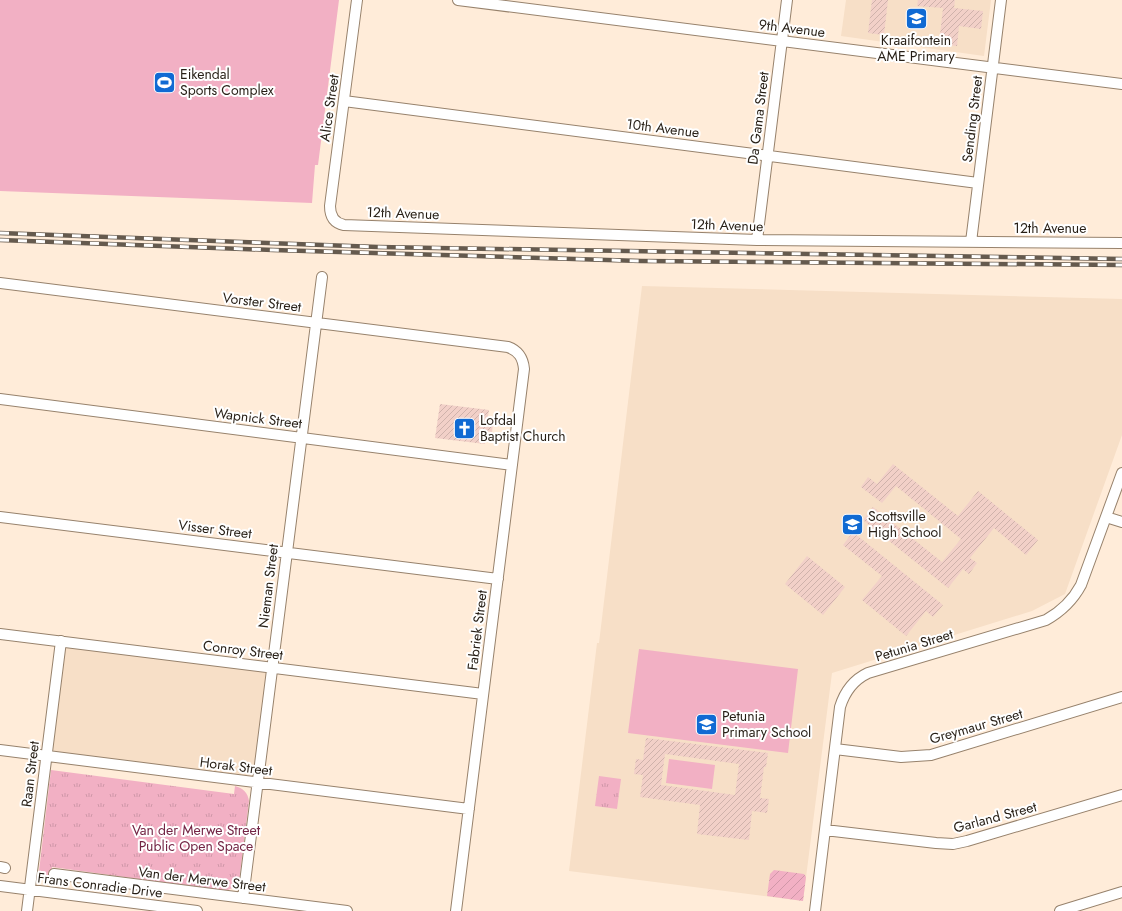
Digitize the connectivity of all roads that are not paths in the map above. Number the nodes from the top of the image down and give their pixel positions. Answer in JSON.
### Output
{"nodes":[{"id":1,"x":357,"y":0,"type":"edge"},
{"id":2,"x":458,"y":0,"type":"edge"},
{"id":3,"x":787,"y":0,"type":"edge"},
{"id":4,"x":1001,"y":0,"type":"edge"},
{"id":5,"x":782,"y":41,"type":"junction"},
{"id":6,"x":992,"y":67,"type":"junction"},
{"id":7,"x":1122,"y":84,"type":"edge"},
{"id":8,"x":344,"y":101,"type":"junction"},
{"id":9,"x":767,"y":156,"type":"junction"},
{"id":10,"x":978,"y":183,"type":"junction"},
{"id":11,"x":333,"y":218,"type":"joint"},
{"id":12,"x":757,"y":240,"type":"junction"},
{"id":13,"x":971,"y":242,"type":"junction"},
{"id":14,"x":1122,"y":243,"type":"edge"},
{"id":15,"x":322,"y":277,"type":"dead end"},
{"id":16,"x":0,"y":283,"type":"edge"},
{"id":17,"x":316,"y":322,"type":"junction"},
{"id":18,"x":519,"y":354,"type":"joint"},
{"id":19,"x":0,"y":399,"type":"edge"},
{"id":20,"x":301,"y":438,"type":"junction"},
{"id":21,"x":512,"y":465,"type":"junction"},
{"id":22,"x":1122,"y":473,"type":"edge"},
{"id":23,"x":0,"y":517,"type":"edge"},
{"id":24,"x":1106,"y":517,"type":"junction"},
{"id":25,"x":1122,"y":522,"type":"edge"},
{"id":26,"x":287,"y":553,"type":"junction"},
{"id":27,"x":498,"y":579,"type":"junction"},
{"id":28,"x":0,"y":634,"type":"edge"},
{"id":29,"x":61,"y":641,"type":"junction"},
{"id":30,"x":272,"y":668,"type":"junction"},
{"id":31,"x":483,"y":694,"type":"junction"},
{"id":32,"x":1122,"y":697,"type":"edge"},
{"id":33,"x":835,"y":749,"type":"junction"},
{"id":34,"x":0,"y":750,"type":"edge"},
{"id":35,"x":46,"y":756,"type":"junction"},
{"id":36,"x":258,"y":783,"type":"junction"},
{"id":37,"x":1122,"y":795,"type":"edge"},
{"id":38,"x":469,"y":809,"type":"junction"},
{"id":39,"x":825,"y":830,"type":"junction"},
{"id":40,"x":54,"y":874,"type":"dead end"},
{"id":41,"x":0,"y":886,"type":"edge"},
{"id":42,"x":29,"y":890,"type":"junction"},
{"id":43,"x":1122,"y":892,"type":"edge"},
{"id":44,"x":243,"y":898,"type":"junction"},
{"id":45,"x":27,"y":911,"type":"edge"},
{"id":46,"x":197,"y":911,"type":"edge"},
{"id":47,"x":347,"y":911,"type":"edge"},
{"id":48,"x":456,"y":911,"type":"edge"},
{"id":49,"x":815,"y":911,"type":"edge"},
{"id":50,"x":1060,"y":911,"type":"edge"}],
"edges":[{"from":1,"to":8,"type":"street","name":"Alice Street"},
{"from":2,"to":5,"type":"street","name":"9th Avenue"},
{"from":3,"to":5,"type":"street","name":"Da Gama Street"},
{"from":4,"to":6,"type":"street","name":"Sending Street"},
{"from":5,"to":6,"type":"street","name":"9th Avenue"},
{"from":5,"to":9,"type":"street","name":"Da Gama Street"},
{"from":6,"to":7,"type":"street","name":"9th Avenue"},
{"from":6,"to":10,"type":"street","name":"Sending Street"},
{"from":8,"to":9,"type":"street","name":"10th Avenue"},
{"from":8,"to":11,"type":"street","name":"Alice Street"},
{"from":9,"to":10,"type":"street","name":"10th Avenue"},
{"from":9,"to":12,"type":"street","name":"Da Gama Street"},
{"from":10,"to":13,"type":"street","name":"Sending Street"},
{"from":11,"to":12,"type":"street","name":"12th Avenue"},
{"from":12,"to":13,"type":"street","name":"12th Avenue"},
{"from":13,"to":14,"type":"street","name":"12th Avenue"},
{"from":15,"to":17,"type":"street","name":"Nieman Street"},
{"from":16,"to":17,"type":"street","name":"Vorster Street"},
{"from":17,"to":18,"type":"street","name":"Vorster Street"},
{"from":17,"to":20,"type":"street","name":"Nieman Street"},
{"from":18,"to":21,"type":"street","name":"Fabriek Street"},
{"from":19,"to":20,"type":"street","name":"Wapnick Street"},
{"from":20,"to":21,"type":"street","name":"Wapnick Street"},
{"from":20,"to":26,"type":"street","name":"Nieman Street"},
{"from":21,"to":27,"type":"street","name":"Fabriek Street"},
{"from":22,"to":24,"type":"street","name":"Petunia Street"},
{"from":23,"to":26,"type":"street","name":"Visser Street"},
{"from":24,"to":25,"type":"street"},
{"from":24,"to":33,"type":"street","name":"Petunia Street"},
{"from":26,"to":27,"type":"street","name":"Visser Street"},
{"from":26,"to":30,"type":"street","name":"Nieman Street"},
{"from":27,"to":31,"type":"street","name":"Fabriek Street"},
{"from":28,"to":29,"type":"street","name":"Conroy Street"},
{"from":29,"to":30,"type":"street","name":"Conroy Street"},
{"from":29,"to":35,"type":"street","name":"Raan Street"},
{"from":30,"to":31,"type":"street","name":"Conroy Street"},
{"from":30,"to":36,"type":"street","name":"Nieman Street"},
{"from":31,"to":38,"type":"street","name":"Fabriek Street"},
{"from":32,"to":33,"type":"street","name":"Greymaur Street"},
{"from":33,"to":39,"type":"street","name":"Petunia Street"},
{"from":34,"to":35,"type":"street","name":"Horak Street"},
{"from":35,"to":36,"type":"street","name":"Horak Street"},
{"from":35,"to":42,"type":"street","name":"Raan Street"},
{"from":36,"to":38,"type":"street","name":"Horak Street"},
{"from":36,"to":44,"type":"street","name":"Nieman Street"},
{"from":37,"to":39,"type":"street","name":"Garland Street"},
{"from":38,"to":48,"type":"street","name":"Fabriek Street"},
{"from":39,"to":49,"type":"street","name":"Petunia Street"},
{"from":40,"to":44,"type":"street","name":"Van der Merwe Street"},
{"from":41,"to":42,"type":"street","name":"Frans Conradie Drive"},
{"from":42,"to":45,"type":"street","name":"Raan Street"},
{"from":42,"to":46,"type":"street","name":"Frans Conradie Drive"},
{"from":43,"to":50,"type":"street"},
{"from":44,"to":47,"type":"street","name":"Van der Merwe Street"}]}
